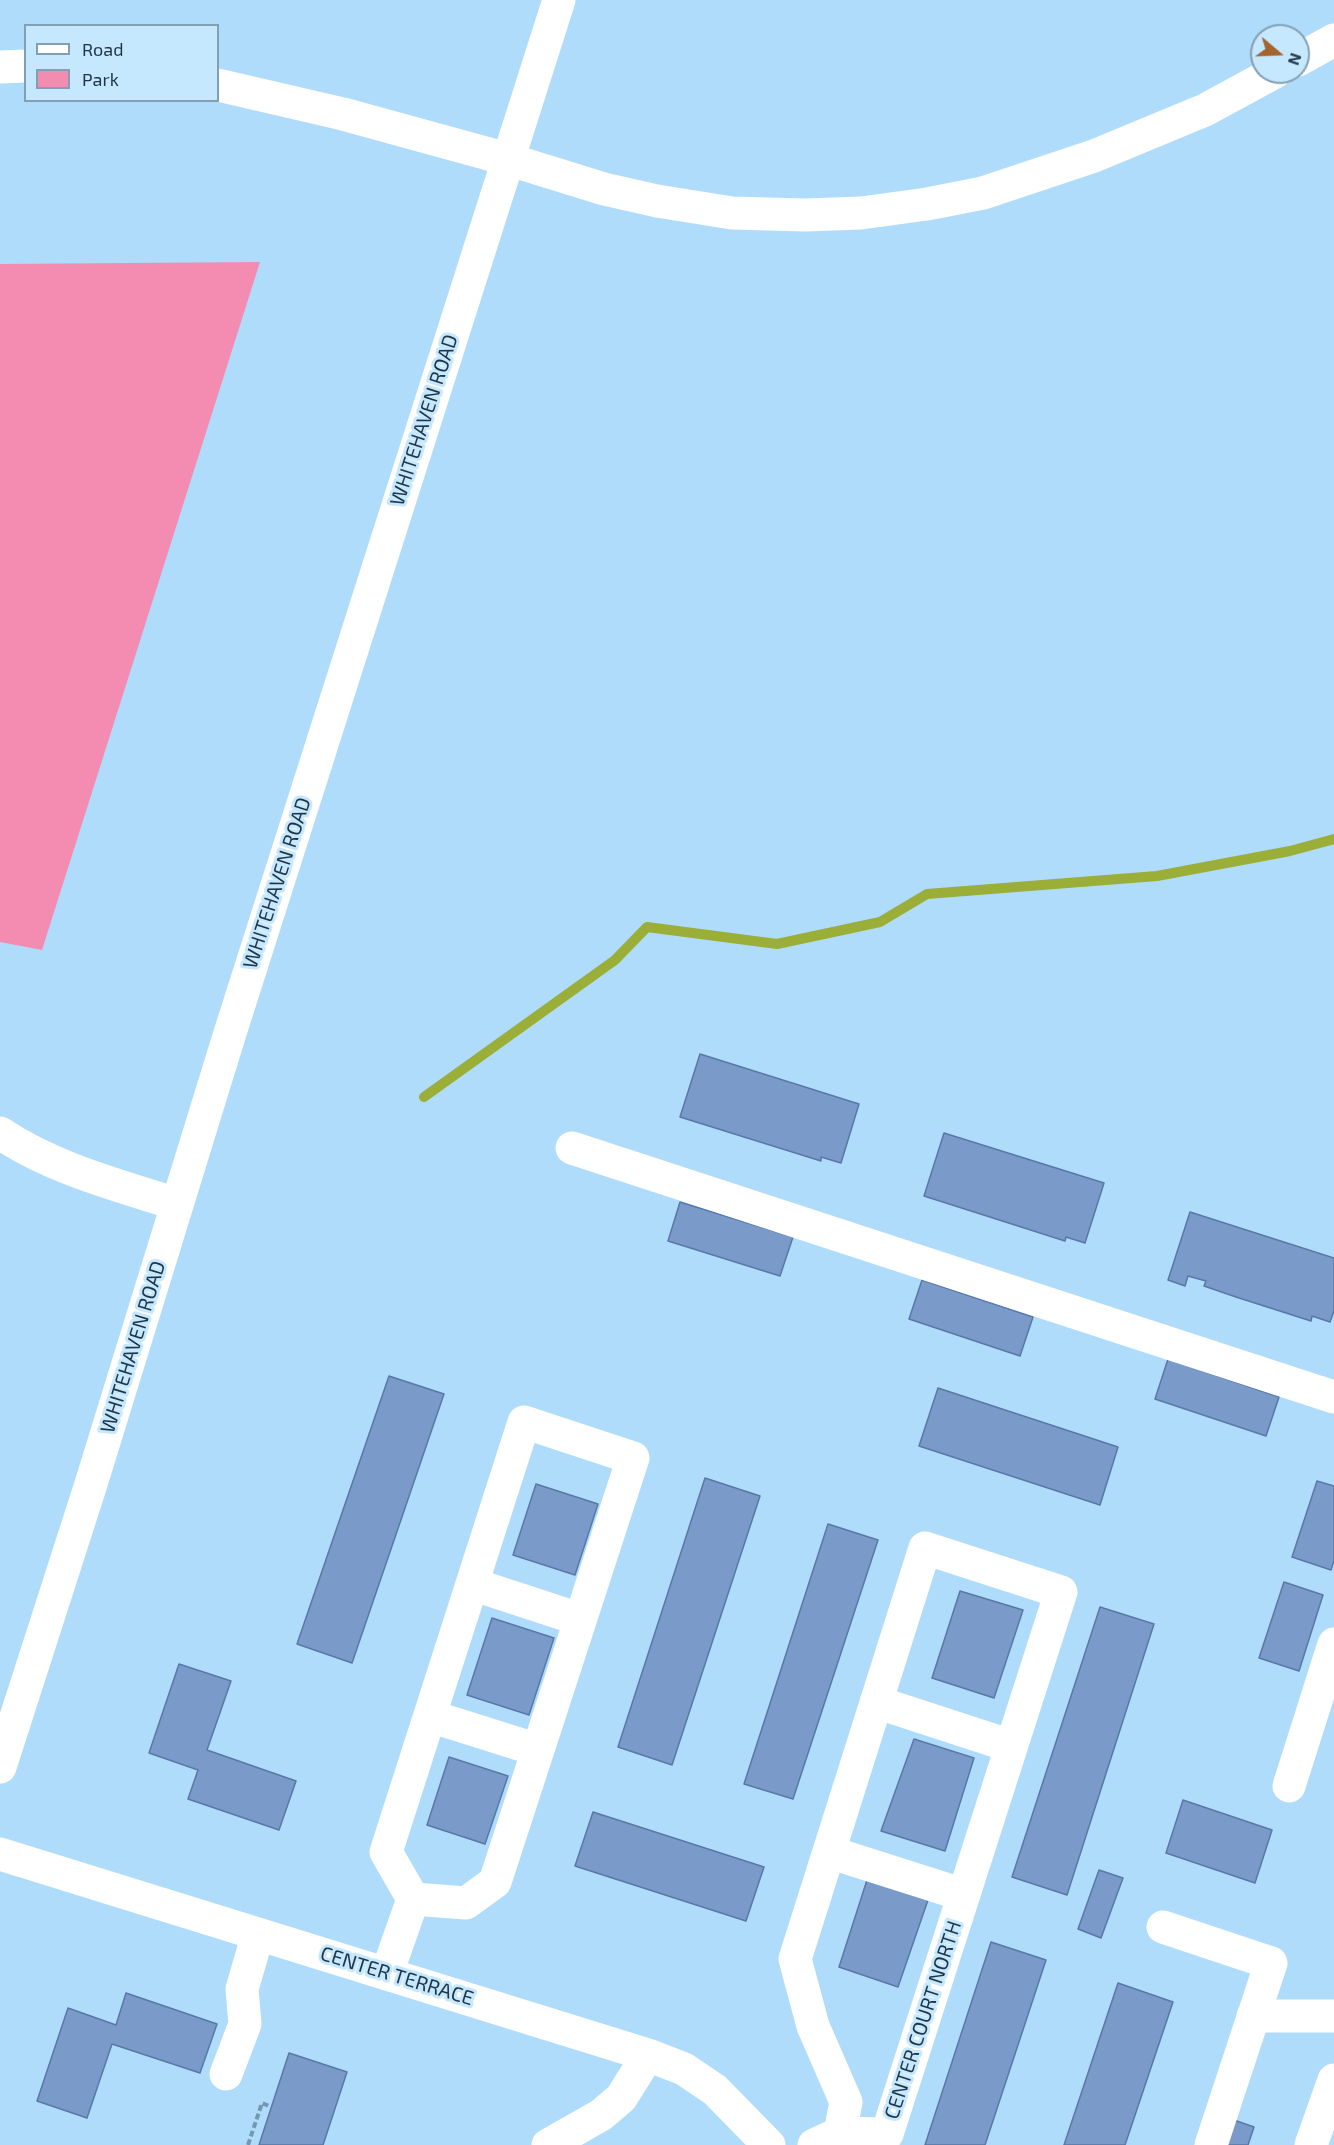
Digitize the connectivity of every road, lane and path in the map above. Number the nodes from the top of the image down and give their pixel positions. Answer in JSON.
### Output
{"nodes":[{"id":1,"x":559,"y":0,"type":"edge"},
{"id":2,"x":1334,"y":40,"type":"edge"},
{"id":3,"x":1310,"y":53,"type":"edge"},
{"id":4,"x":24,"y":66,"type":"edge"},
{"id":5,"x":0,"y":67,"type":"edge"},
{"id":6,"x":1253,"y":84,"type":"edge"},
{"id":7,"x":219,"y":85,"type":"edge"},
{"id":8,"x":507,"y":159,"type":"junction"},
{"id":9,"x":0,"y":1132,"type":"edge"},
{"id":10,"x":572,"y":1148,"type":"dead end"},
{"id":11,"x":177,"y":1204,"type":"junction"},
{"id":12,"x":1334,"y":1397,"type":"edge"},
{"id":13,"x":472,"y":1584,"type":"junction"},
{"id":14,"x":579,"y":1619,"type":"junction"},
{"id":15,"x":1334,"y":1644,"type":"edge"},
{"id":16,"x":876,"y":1702,"type":"junction"},
{"id":17,"x":430,"y":1716,"type":"junction"},
{"id":18,"x":1011,"y":1746,"type":"junction"},
{"id":19,"x":538,"y":1750,"type":"junction"},
{"id":20,"x":0,"y":1767,"type":"edge"},
{"id":21,"x":1289,"y":1786,"type":"dead end"},
{"id":22,"x":829,"y":1852,"type":"junction"},
{"id":23,"x":0,"y":1854,"type":"edge"},
{"id":24,"x":964,"y":1895,"type":"junction"},
{"id":25,"x":413,"y":1899,"type":"junction"},
{"id":26,"x":1163,"y":1927,"type":"dead end"},
{"id":27,"x":258,"y":1934,"type":"junction"},
{"id":28,"x":387,"y":1973,"type":"junction"},
{"id":29,"x":1253,"y":2016,"type":"junction"},
{"id":30,"x":1334,"y":2016,"type":"edge"},
{"id":31,"x":648,"y":2055,"type":"junction"},
{"id":32,"x":226,"y":2074,"type":"dead end"},
{"id":33,"x":1334,"y":2080,"type":"edge"},
{"id":34,"x":269,"y":2106,"type":"dead end"},
{"id":35,"x":827,"y":2139,"type":"edge"},
{"id":36,"x":248,"y":2145,"type":"edge"},
{"id":37,"x":548,"y":2145,"type":"edge"},
{"id":38,"x":769,"y":2145,"type":"edge"},
{"id":39,"x":1211,"y":2145,"type":"edge"},
{"id":40,"x":1311,"y":2145,"type":"edge"}],
"edges":[{"from":1,"to":8,"type":"main road","name":"WHITEHAVEN ROAD"},
{"from":2,"to":3,"type":"main road"},
{"from":4,"to":5,"type":"main road"},
{"from":6,"to":8,"type":"main road"},
{"from":7,"to":8,"type":"main road"},
{"from":8,"to":11,"type":"main road","name":"WHITEHAVEN ROAD"},
{"from":9,"to":11,"type":"main road"},
{"from":10,"to":12,"type":"main road"},
{"from":11,"to":20,"type":"main road","name":"WHITEHAVEN ROAD"},
{"from":13,"to":14,"type":"main road"},
{"from":13,"to":14,"type":"main road"},
{"from":13,"to":17,"type":"main road"},
{"from":14,"to":19,"type":"main road"},
{"from":15,"to":21,"type":"main road"},
{"from":16,"to":18,"type":"main road"},
{"from":16,"to":18,"type":"main road","name":"CENTER COURT NORTH"},
{"from":16,"to":22,"type":"main road","name":"CENTER COURT NORTH"},
{"from":17,"to":19,"type":"main road"},
{"from":17,"to":25,"type":"main road"},
{"from":18,"to":24,"type":"main road","name":"CENTER COURT NORTH"},
{"from":19,"to":25,"type":"main road"},
{"from":22,"to":24,"type":"main road","name":"CENTER COURT NORTH"},
{"from":22,"to":35,"type":"main road","name":"CENTER COURT NORTH"},
{"from":23,"to":27,"type":"main road","name":"CENTER TERRACE"},
{"from":24,"to":35,"type":"main road","name":"CENTER COURT NORTH"},
{"from":25,"to":28,"type":"main road"},
{"from":26,"to":29,"type":"main road"},
{"from":27,"to":28,"type":"main road","name":"CENTER TERRACE"},
{"from":27,"to":32,"type":"main road"},
{"from":28,"to":31,"type":"main road","name":"CENTER TERRACE"},
{"from":29,"to":30,"type":"main road"},
{"from":29,"to":39,"type":"main road"},
{"from":31,"to":37,"type":"main road"},
{"from":31,"to":38,"type":"main road","name":"CENTER TERRACE"},
{"from":33,"to":40,"type":"main road"},
{"from":34,"to":36,"type":"path"}]}
